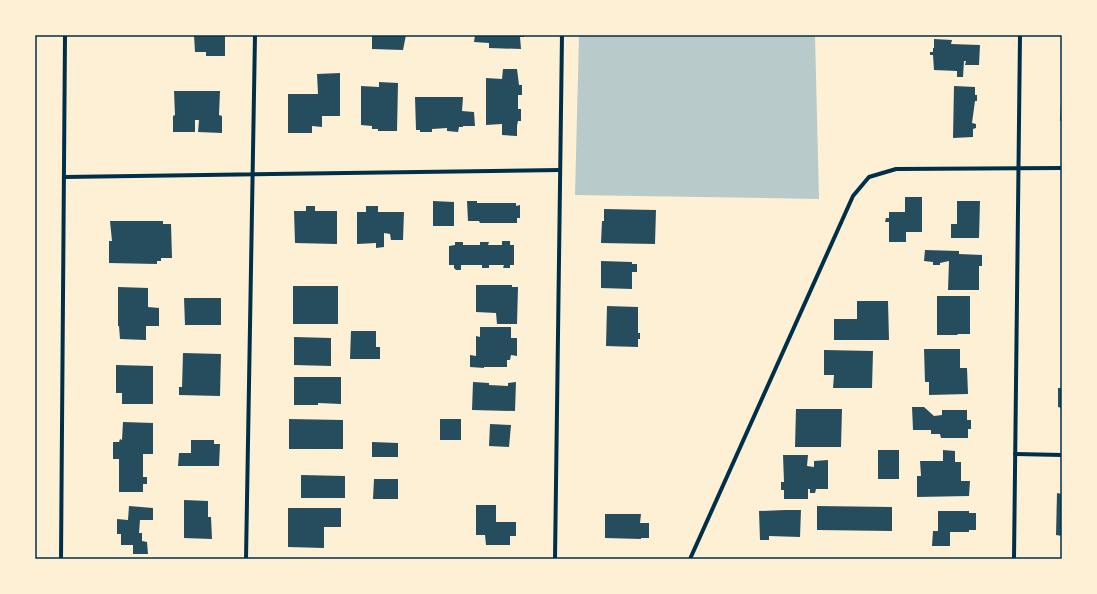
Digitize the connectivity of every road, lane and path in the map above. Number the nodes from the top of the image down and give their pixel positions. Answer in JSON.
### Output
{"nodes":[{"id":1,"x":65,"y":35,"type":"edge"},
{"id":2,"x":255,"y":35,"type":"edge"},
{"id":3,"x":562,"y":35,"type":"edge"},
{"id":4,"x":1020,"y":35,"type":"edge"},
{"id":5,"x":1062,"y":168,"type":"edge"},
{"id":6,"x":1018,"y":169,"type":"junction"},
{"id":7,"x":560,"y":170,"type":"junction"},
{"id":8,"x":253,"y":175,"type":"junction"},
{"id":9,"x":64,"y":177,"type":"junction"},
{"id":10,"x":1015,"y":454,"type":"junction"},
{"id":11,"x":1062,"y":455,"type":"edge"},
{"id":12,"x":61,"y":559,"type":"edge"},
{"id":13,"x":246,"y":559,"type":"edge"},
{"id":14,"x":555,"y":559,"type":"edge"},
{"id":15,"x":690,"y":559,"type":"edge"},
{"id":16,"x":1014,"y":559,"type":"edge"}],
"edges":[{"from":1,"to":9,"type":"street"},
{"from":2,"to":8,"type":"street"},
{"from":3,"to":7,"type":"street"},
{"from":4,"to":6,"type":"street"},
{"from":5,"to":6,"type":"street"},
{"from":6,"to":10,"type":"street"},
{"from":6,"to":15,"type":"street"},
{"from":7,"to":8,"type":"street"},
{"from":7,"to":14,"type":"street"},
{"from":8,"to":9,"type":"street"},
{"from":8,"to":13,"type":"street"},
{"from":9,"to":12,"type":"street"},
{"from":10,"to":11,"type":"street"},
{"from":10,"to":16,"type":"street"}]}
